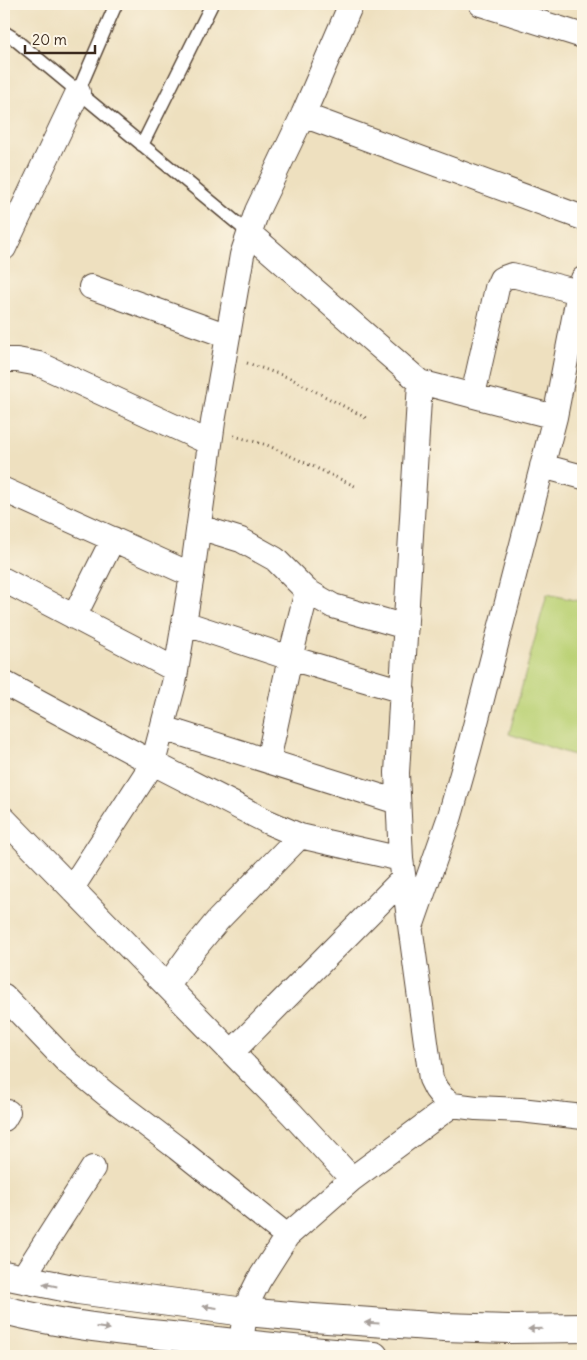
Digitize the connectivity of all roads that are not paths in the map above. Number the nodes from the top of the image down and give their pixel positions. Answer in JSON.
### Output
{"nodes":[{"id":1,"x":116,"y":4,"type":"edge"},
{"id":2,"x":212,"y":4,"type":"edge"},
{"id":3,"x":351,"y":4,"type":"edge"},
{"id":4,"x":482,"y":4,"type":"edge"},
{"id":5,"x":4,"y":32,"type":"edge"},
{"id":6,"x":583,"y":36,"type":"edge"},
{"id":7,"x":78,"y":92,"type":"junction"},
{"id":8,"x":303,"y":115,"type":"junction"},
{"id":9,"x":142,"y":145,"type":"junction"},
{"id":10,"x":583,"y":218,"type":"edge"},
{"id":11,"x":249,"y":233,"type":"junction"},
{"id":12,"x":4,"y":248,"type":"edge"},
{"id":13,"x":581,"y":286,"type":"edge"},
{"id":14,"x":91,"y":287,"type":"dead end"},
{"id":15,"x":226,"y":346,"type":"junction"},
{"id":16,"x":4,"y":360,"type":"edge"},
{"id":17,"x":420,"y":382,"type":"junction"},
{"id":18,"x":473,"y":395,"type":"junction"},
{"id":19,"x":555,"y":417,"type":"junction"},
{"id":20,"x":211,"y":437,"type":"junction"},
{"id":21,"x":542,"y":466,"type":"junction"},
{"id":22,"x":583,"y":477,"type":"edge"},
{"id":23,"x":4,"y":490,"type":"edge"},
{"id":24,"x":199,"y":527,"type":"junction"},
{"id":25,"x":113,"y":539,"type":"junction"},
{"id":26,"x":192,"y":574,"type":"junction"},
{"id":27,"x":4,"y":580,"type":"edge"},
{"id":28,"x":307,"y":591,"type":"junction"},
{"id":29,"x":74,"y":617,"type":"junction"},
{"id":30,"x":184,"y":622,"type":"junction"},
{"id":31,"x":406,"y":627,"type":"junction"},
{"id":32,"x":290,"y":658,"type":"junction"},
{"id":33,"x":176,"y":670,"type":"junction"},
{"id":34,"x":4,"y":684,"type":"edge"},
{"id":35,"x":402,"y":691,"type":"junction"},
{"id":36,"x":163,"y":728,"type":"junction"},
{"id":37,"x":268,"y":761,"type":"junction"},
{"id":38,"x":152,"y":763,"type":"junction"},
{"id":39,"x":398,"y":802,"type":"junction"},
{"id":40,"x":4,"y":819,"type":"edge"},
{"id":41,"x":300,"y":836,"type":"junction"},
{"id":42,"x":402,"y":869,"type":"junction"},
{"id":43,"x":72,"y":888,"type":"junction"},
{"id":44,"x":410,"y":930,"type":"junction"},
{"id":45,"x":167,"y":986,"type":"junction"},
{"id":46,"x":4,"y":996,"type":"edge"},
{"id":47,"x":232,"y":1052,"type":"junction"},
{"id":48,"x":452,"y":1105,"type":"junction"},
{"id":49,"x":583,"y":1117,"type":"edge"},
{"id":50,"x":93,"y":1168,"type":"dead end"},
{"id":51,"x":352,"y":1179,"type":"junction"},
{"id":52,"x":287,"y":1236,"type":"junction"},
{"id":53,"x":13,"y":1277,"type":"edge"},
{"id":54,"x":4,"y":1310,"type":"edge"},
{"id":55,"x":245,"y":1312,"type":"junction"},
{"id":56,"x":583,"y":1328,"type":"edge"},
{"id":57,"x":240,"y":1344,"type":"junction"},
{"id":58,"x":374,"y":1356,"type":"edge"}],
"edges":[{"from":1,"to":7,"type":"lane"},
{"from":2,"to":9,"type":"lane"},
{"from":3,"to":8,"type":"street"},
{"from":4,"to":6,"type":"street"},
{"from":5,"to":7,"type":"lane"},
{"from":7,"to":9,"type":"lane"},
{"from":7,"to":12,"type":"street"},
{"from":8,"to":10,"type":"street"},
{"from":8,"to":11,"type":"street"},
{"from":9,"to":11,"type":"lane"},
{"from":11,"to":15,"type":"street"},
{"from":11,"to":17,"type":"street"},
{"from":13,"to":18,"type":"street"},
{"from":13,"to":19,"type":"street"},
{"from":14,"to":15,"type":"street"},
{"from":15,"to":20,"type":"street"},
{"from":16,"to":20,"type":"street"},
{"from":17,"to":18,"type":"street"},
{"from":17,"to":31,"type":"street"},
{"from":18,"to":19,"type":"street"},
{"from":19,"to":21,"type":"street"},
{"from":20,"to":24,"type":"street"},
{"from":21,"to":22,"type":"street"},
{"from":21,"to":44,"type":"street"},
{"from":23,"to":25,"type":"street"},
{"from":24,"to":26,"type":"street"},
{"from":24,"to":28,"type":"street"},
{"from":25,"to":26,"type":"street"},
{"from":25,"to":29,"type":"street"},
{"from":26,"to":30,"type":"street"},
{"from":27,"to":29,"type":"street"},
{"from":28,"to":31,"type":"street"},
{"from":28,"to":32,"type":"street"},
{"from":29,"to":33,"type":"street"},
{"from":30,"to":32,"type":"street"},
{"from":30,"to":33,"type":"street"},
{"from":31,"to":35,"type":"street"},
{"from":32,"to":35,"type":"street"},
{"from":32,"to":37,"type":"street"},
{"from":33,"to":36,"type":"street"},
{"from":34,"to":38,"type":"street"},
{"from":35,"to":39,"type":"street"},
{"from":36,"to":37,"type":"street"},
{"from":36,"to":38,"type":"street"},
{"from":37,"to":39,"type":"street"},
{"from":38,"to":41,"type":"street"},
{"from":38,"to":43,"type":"street"},
{"from":39,"to":42,"type":"street"},
{"from":40,"to":43,"type":"street"},
{"from":41,"to":42,"type":"street"},
{"from":41,"to":45,"type":"street"},
{"from":42,"to":44,"type":"street"},
{"from":42,"to":47,"type":"street"},
{"from":43,"to":45,"type":"street"},
{"from":44,"to":48,"type":"street"},
{"from":45,"to":47,"type":"street"},
{"from":46,"to":52,"type":"street"},
{"from":47,"to":51,"type":"street"},
{"from":48,"to":49,"type":"street"},
{"from":48,"to":51,"type":"street"},
{"from":50,"to":53,"type":"street"},
{"from":51,"to":52,"type":"street"},
{"from":52,"to":55,"type":"street"},
{"from":55,"to":53,"type":"main road","one_way":true},
{"from":54,"to":57,"type":"main road","one_way":true},
{"from":56,"to":55,"type":"main road","one_way":true},
{"from":55,"to":57,"type":"street"},
{"from":57,"to":58,"type":"main road"}]}
